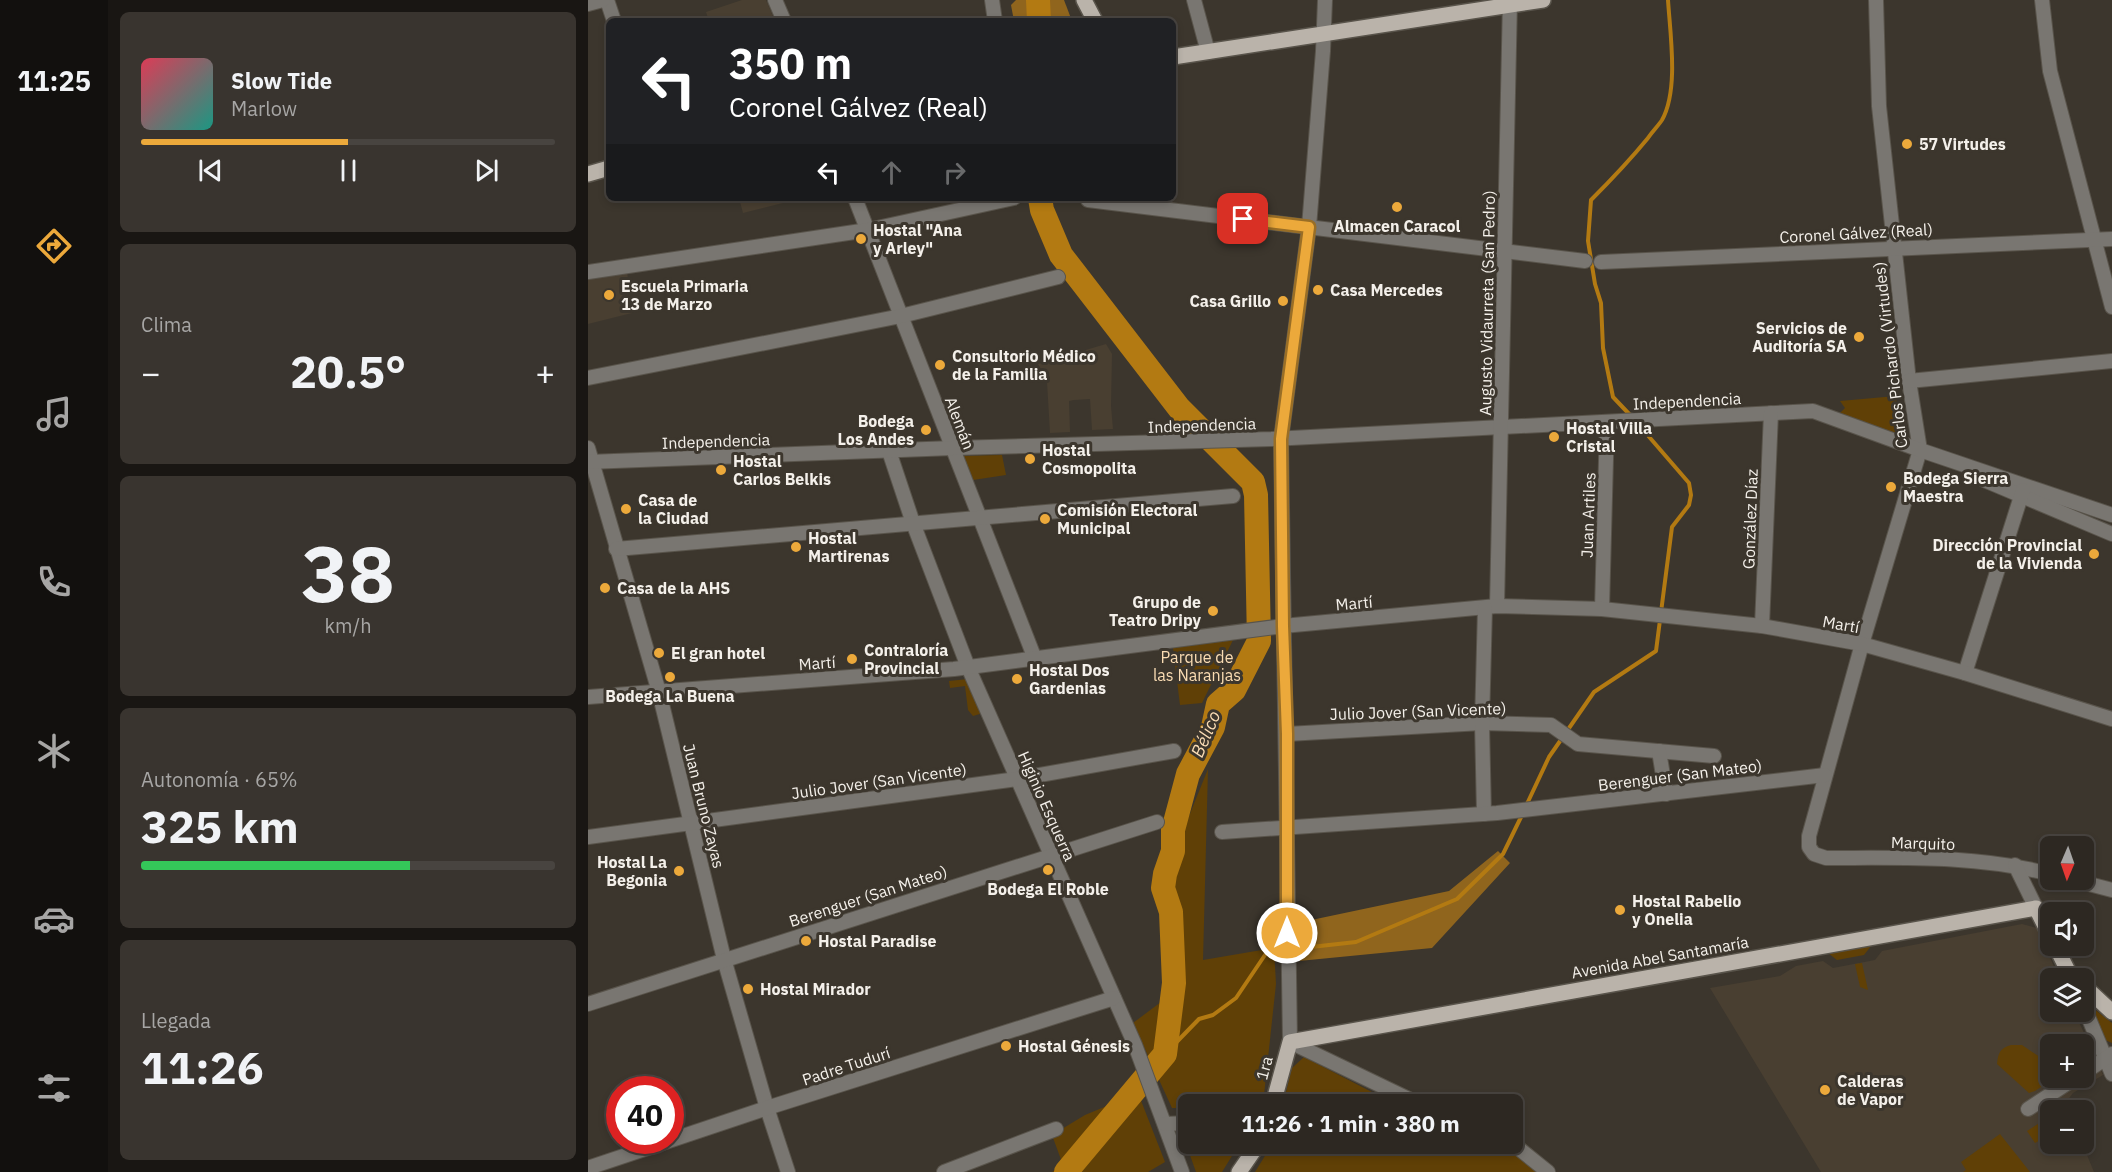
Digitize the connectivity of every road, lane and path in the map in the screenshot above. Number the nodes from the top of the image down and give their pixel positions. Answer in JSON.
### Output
{"nodes":[{"id":1,"x":605,"y":0,"type":"edge"},
{"id":2,"x":775,"y":0,"type":"edge"},
{"id":3,"x":992,"y":0,"type":"edge"},
{"id":4,"x":1084,"y":0,"type":"edge"},
{"id":5,"x":1194,"y":0,"type":"edge"},
{"id":6,"x":1325,"y":0,"type":"edge"},
{"id":7,"x":1543,"y":0,"type":"edge"},
{"id":8,"x":1876,"y":0,"type":"edge"},
{"id":9,"x":2042,"y":0,"type":"edge"},
{"id":10,"x":1510,"y":2,"type":"edge"},
{"id":11,"x":588,"y":4,"type":"edge"},
{"id":12,"x":613,"y":18,"type":"edge"},
{"id":13,"x":783,"y":18,"type":"edge"},
{"id":14,"x":995,"y":18,"type":"edge"},
{"id":15,"x":1093,"y":18,"type":"edge"},
{"id":16,"x":1324,"y":34,"type":"junction"},
{"id":17,"x":1208,"y":52,"type":"junction"},
{"id":18,"x":1176,"y":57,"type":"edge"},
{"id":19,"x":606,"y":169,"type":"edge"},
{"id":20,"x":588,"y":174,"type":"edge"},
{"id":21,"x":856,"y":201,"type":"edge"},
{"id":22,"x":1000,"y":201,"type":"edge"},
{"id":23,"x":1096,"y":201,"type":"edge"},
{"id":24,"x":1309,"y":227,"type":"junction"},
{"id":25,"x":868,"y":230,"type":"junction"},
{"id":26,"x":2094,"y":239,"type":"junction"},
{"id":27,"x":2112,"y":239,"type":"edge"},
{"id":28,"x":1894,"y":248,"type":"junction"},
{"id":29,"x":1504,"y":251,"type":"junction"},
{"id":30,"x":1586,"y":261,"type":"dead end"},
{"id":31,"x":1601,"y":262,"type":"dead end"},
{"id":32,"x":588,"y":272,"type":"edge"},
{"id":33,"x":1058,"y":277,"type":"dead end"},
{"id":34,"x":2112,"y":307,"type":"edge"},
{"id":35,"x":901,"y":316,"type":"junction"},
{"id":36,"x":2112,"y":361,"type":"edge"},
{"id":37,"x":588,"y":378,"type":"edge"},
{"id":38,"x":1909,"y":381,"type":"junction"},
{"id":39,"x":1770,"y":413,"type":"junction"},
{"id":40,"x":1613,"y":422,"type":"junction"},
{"id":41,"x":1500,"y":428,"type":"junction"},
{"id":42,"x":1276,"y":439,"type":"junction"},
{"id":43,"x":588,"y":448,"type":"edge"},
{"id":44,"x":953,"y":448,"type":"junction"},
{"id":45,"x":1920,"y":450,"type":"junction"},
{"id":46,"x":889,"y":452,"type":"junction"},
{"id":47,"x":590,"y":462,"type":"edge"},
{"id":48,"x":2023,"y":491,"type":"junction"},
{"id":49,"x":1233,"y":496,"type":"dead end"},
{"id":50,"x":2112,"y":515,"type":"edge"},
{"id":51,"x":980,"y":518,"type":"junction"},
{"id":52,"x":913,"y":523,"type":"junction"},
{"id":53,"x":2112,"y":534,"type":"edge"},
{"id":54,"x":616,"y":549,"type":"junction"},
{"id":55,"x":1491,"y":607,"type":"junction"},
{"id":56,"x":1602,"y":609,"type":"junction"},
{"id":57,"x":1762,"y":626,"type":"junction"},
{"id":58,"x":1278,"y":627,"type":"junction"},
{"id":59,"x":1862,"y":644,"type":"junction"},
{"id":60,"x":1035,"y":659,"type":"junction"},
{"id":61,"x":968,"y":667,"type":"junction"},
{"id":62,"x":1965,"y":673,"type":"junction"},
{"id":63,"x":659,"y":692,"type":"junction"},
{"id":64,"x":588,"y":697,"type":"edge"},
{"id":65,"x":2112,"y":719,"type":"edge"},
{"id":66,"x":1482,"y":723,"type":"junction"},
{"id":67,"x":1287,"y":734,"type":"junction"},
{"id":68,"x":1174,"y":751,"type":"dead end"},
{"id":69,"x":1659,"y":751,"type":"junction"},
{"id":70,"x":1714,"y":756,"type":"dead end"},
{"id":71,"x":1825,"y":775,"type":"junction"},
{"id":72,"x":1017,"y":779,"type":"junction"},
{"id":73,"x":1666,"y":794,"type":"junction"},
{"id":74,"x":1490,"y":814,"type":"junction"},
{"id":75,"x":691,"y":822,"type":"junction"},
{"id":76,"x":1158,"y":822,"type":"dead end"},
{"id":77,"x":1287,"y":827,"type":"junction"},
{"id":78,"x":1222,"y":832,"type":"dead end"},
{"id":79,"x":1809,"y":836,"type":"joint"},
{"id":80,"x":588,"y":837,"type":"edge"},
{"id":81,"x":1051,"y":855,"type":"junction"},
{"id":82,"x":2015,"y":865,"type":"junction"},
{"id":83,"x":2040,"y":871,"type":"edge"},
{"id":84,"x":2094,"y":885,"type":"edge"},
{"id":85,"x":2112,"y":890,"type":"edge"},
{"id":86,"x":2036,"y":908,"type":"junction"},
{"id":87,"x":2040,"y":916,"type":"edge"},
{"id":88,"x":724,"y":959,"type":"junction"},
{"id":89,"x":2094,"y":995,"type":"edge"},
{"id":90,"x":1114,"y":998,"type":"junction"},
{"id":91,"x":588,"y":1004,"type":"edge"},
{"id":92,"x":2112,"y":1012,"type":"edge"},
{"id":93,"x":2092,"y":1022,"type":"edge"},
{"id":94,"x":1290,"y":1042,"type":"junction"},
{"id":95,"x":2109,"y":1056,"type":"edge"},
{"id":96,"x":2094,"y":1066,"type":"edge"},
{"id":97,"x":2112,"y":1074,"type":"edge"},
{"id":98,"x":2060,"y":1088,"type":"edge"},
{"id":99,"x":1276,"y":1094,"type":"edge"},
{"id":100,"x":1398,"y":1094,"type":"edge"},
{"id":101,"x":767,"y":1108,"type":"junction"},
{"id":102,"x":2028,"y":1109,"type":"dead end"},
{"id":103,"x":1164,"y":1124,"type":"junction"},
{"id":104,"x":1178,"y":1124,"type":"edge"},
{"id":105,"x":1056,"y":1129,"type":"dead end"},
{"id":106,"x":1523,"y":1152,"type":"edge"},
{"id":107,"x":1251,"y":1154,"type":"edge"},
{"id":108,"x":589,"y":1169,"type":"edge"},
{"id":109,"x":788,"y":1172,"type":"edge"},
{"id":110,"x":944,"y":1172,"type":"edge"},
{"id":111,"x":1182,"y":1172,"type":"edge"},
{"id":112,"x":1239,"y":1172,"type":"edge"},
{"id":113,"x":1548,"y":1172,"type":"edge"}],
"edges":[{"from":1,"to":11,"type":"street"},
{"from":1,"to":12,"type":"street"},
{"from":2,"to":13,"type":"street"},
{"from":3,"to":14,"type":"street"},
{"from":4,"to":15,"type":"main road"},
{"from":5,"to":17,"type":"street"},
{"from":6,"to":16,"type":"street"},
{"from":7,"to":10,"type":"main road"},
{"from":8,"to":28,"type":"street","name":"Carlos Pichardo (Virtudes)"},
{"from":9,"to":26,"type":"street"},
{"from":10,"to":16,"type":"main road"},
{"from":10,"to":29,"type":"street","name":"Augusto Vidaurreta (San Pedro)"},
{"from":16,"to":17,"type":"main road"},
{"from":16,"to":24,"type":"street"},
{"from":17,"to":18,"type":"main road"},
{"from":19,"to":20,"type":"main road"},
{"from":21,"to":25,"type":"street","name":"Alemán"},
{"from":22,"to":25,"type":"street"},
{"from":23,"to":24,"type":"street"},
{"from":24,"to":29,"type":"street"},
{"from":24,"to":42,"type":"street"},
{"from":25,"to":32,"type":"street"},
{"from":25,"to":35,"type":"street","name":"Alemán"},
{"from":26,"to":27,"type":"street","name":"Coronel Gálvez (Real)"},
{"from":26,"to":28,"type":"street","name":"Coronel Gálvez (Real)"},
{"from":26,"to":34,"type":"street"},
{"from":28,"to":31,"type":"street","name":"Coronel Gálvez (Real)"},
{"from":28,"to":38,"type":"street","name":"Carlos Pichardo (Virtudes)"},
{"from":29,"to":30,"type":"street"},
{"from":29,"to":41,"type":"street","name":"Augusto Vidaurreta (San Pedro)"},
{"from":33,"to":35,"type":"street"},
{"from":35,"to":37,"type":"street"},
{"from":35,"to":44,"type":"street","name":"Alemán"},
{"from":36,"to":38,"type":"street"},
{"from":38,"to":45,"type":"street","name":"Carlos Pichardo (Virtudes)"},
{"from":39,"to":40,"type":"street","name":"Independencia"},
{"from":39,"to":45,"type":"street","name":"Independencia"},
{"from":39,"to":57,"type":"street","name":"González Díaz"},
{"from":40,"to":41,"type":"street","name":"Independencia"},
{"from":40,"to":56,"type":"street","name":"Juan Artiles"},
{"from":41,"to":42,"type":"street","name":"Independencia"},
{"from":41,"to":55,"type":"street","name":"Augusto Vidaurreta (San Pedro)"},
{"from":42,"to":44,"type":"street","name":"Independencia"},
{"from":42,"to":58,"type":"street"},
{"from":43,"to":47,"type":"street","name":"Juan Bruno Zayas"},
{"from":44,"to":46,"type":"street","name":"Independencia"},
{"from":44,"to":51,"type":"street","name":"Alemán"},
{"from":45,"to":48,"type":"street"},
{"from":45,"to":59,"type":"street","name":"Carlos Pichardo (Virtudes)"},
{"from":46,"to":47,"type":"street","name":"Independencia"},
{"from":46,"to":52,"type":"street","name":"Higinio Esquerra"},
{"from":47,"to":54,"type":"street","name":"Juan Bruno Zayas"},
{"from":48,"to":50,"type":"street"},
{"from":48,"to":53,"type":"street"},
{"from":48,"to":62,"type":"street"},
{"from":49,"to":51,"type":"street"},
{"from":51,"to":52,"type":"street"},
{"from":51,"to":60,"type":"street","name":"Alemán"},
{"from":52,"to":54,"type":"street"},
{"from":52,"to":61,"type":"street","name":"Higinio Esquerra"},
{"from":54,"to":63,"type":"street","name":"Juan Bruno Zayas"},
{"from":55,"to":56,"type":"street","name":"Martí"},
{"from":55,"to":58,"type":"street","name":"Martí"},
{"from":55,"to":66,"type":"street","name":"Augusto Vidaurreta (San Pedro)"},
{"from":56,"to":57,"type":"street","name":"Martí"},
{"from":57,"to":59,"type":"street","name":"Martí"},
{"from":58,"to":60,"type":"street","name":"Martí"},
{"from":58,"to":67,"type":"street"},
{"from":59,"to":62,"type":"street","name":"Martí"},
{"from":59,"to":71,"type":"street","name":"Carlos Pichardo (Virtudes)"},
{"from":60,"to":61,"type":"street","name":"Martí"},
{"from":61,"to":63,"type":"street","name":"Martí"},
{"from":61,"to":72,"type":"street","name":"Higinio Esquerra"},
{"from":62,"to":65,"type":"street","name":"Martí"},
{"from":63,"to":64,"type":"street","name":"Martí"},
{"from":63,"to":75,"type":"street","name":"Juan Bruno Zayas"},
{"from":66,"to":67,"type":"street","name":"Julio Jover (San Vicente)"},
{"from":66,"to":69,"type":"street","name":"Julio Jover (San Vicente)"},
{"from":66,"to":74,"type":"street","name":"Augusto Vidaurreta (San Pedro)"},
{"from":67,"to":77,"type":"street"},
{"from":68,"to":72,"type":"street","name":"Julio Jover (San Vicente)"},
{"from":69,"to":70,"type":"street"},
{"from":69,"to":73,"type":"street"},
{"from":71,"to":73,"type":"street","name":"Berenguer (San Mateo)"},
{"from":71,"to":79,"type":"street","name":"Carlos Pichardo (Virtudes)"},
{"from":72,"to":75,"type":"street","name":"Julio Jover (San Vicente)"},
{"from":72,"to":81,"type":"street","name":"Higinio Esquerra"},
{"from":73,"to":74,"type":"street","name":"Berenguer (San Mateo)"},
{"from":74,"to":77,"type":"street"},
{"from":75,"to":80,"type":"street","name":"Julio Jover (San Vicente)"},
{"from":75,"to":88,"type":"street","name":"Juan Bruno Zayas"},
{"from":76,"to":81,"type":"street","name":"Berenguer (San Mateo)"},
{"from":77,"to":78,"type":"street"},
{"from":77,"to":94,"type":"street"},
{"from":79,"to":82,"type":"street","name":"Marquito"},
{"from":81,"to":88,"type":"street","name":"Berenguer (San Mateo)"},
{"from":81,"to":90,"type":"street","name":"Higinio Esquerra"},
{"from":82,"to":83,"type":"street","name":"Marquito"},
{"from":82,"to":86,"type":"street"},
{"from":84,"to":85,"type":"street"},
{"from":86,"to":87,"type":"main road"},
{"from":86,"to":94,"type":"main road","name":"Avenida Abel Santamaría"},
{"from":88,"to":91,"type":"street","name":"Berenguer (San Mateo)"},
{"from":88,"to":101,"type":"street","name":"Juan Bruno Zayas"},
{"from":89,"to":92,"type":"main road"},
{"from":90,"to":101,"type":"street","name":"Padre Tudurí"},
{"from":90,"to":103,"type":"street","name":"Higinio Esquerra"},
{"from":93,"to":95,"type":"street"},
{"from":94,"to":99,"type":"main road","name":"1ra"},
{"from":94,"to":100,"type":"street"},
{"from":95,"to":96,"type":"street"},
{"from":95,"to":97,"type":"street"},
{"from":98,"to":102,"type":"street"},
{"from":101,"to":108,"type":"street","name":"Padre Tudurí"},
{"from":101,"to":109,"type":"street","name":"Juan Bruno Zayas"},
{"from":103,"to":104,"type":"street"},
{"from":103,"to":111,"type":"street","name":"Higinio Esquerra"},
{"from":105,"to":110,"type":"street"},
{"from":106,"to":113,"type":"street"},
{"from":107,"to":112,"type":"main road"}]}
